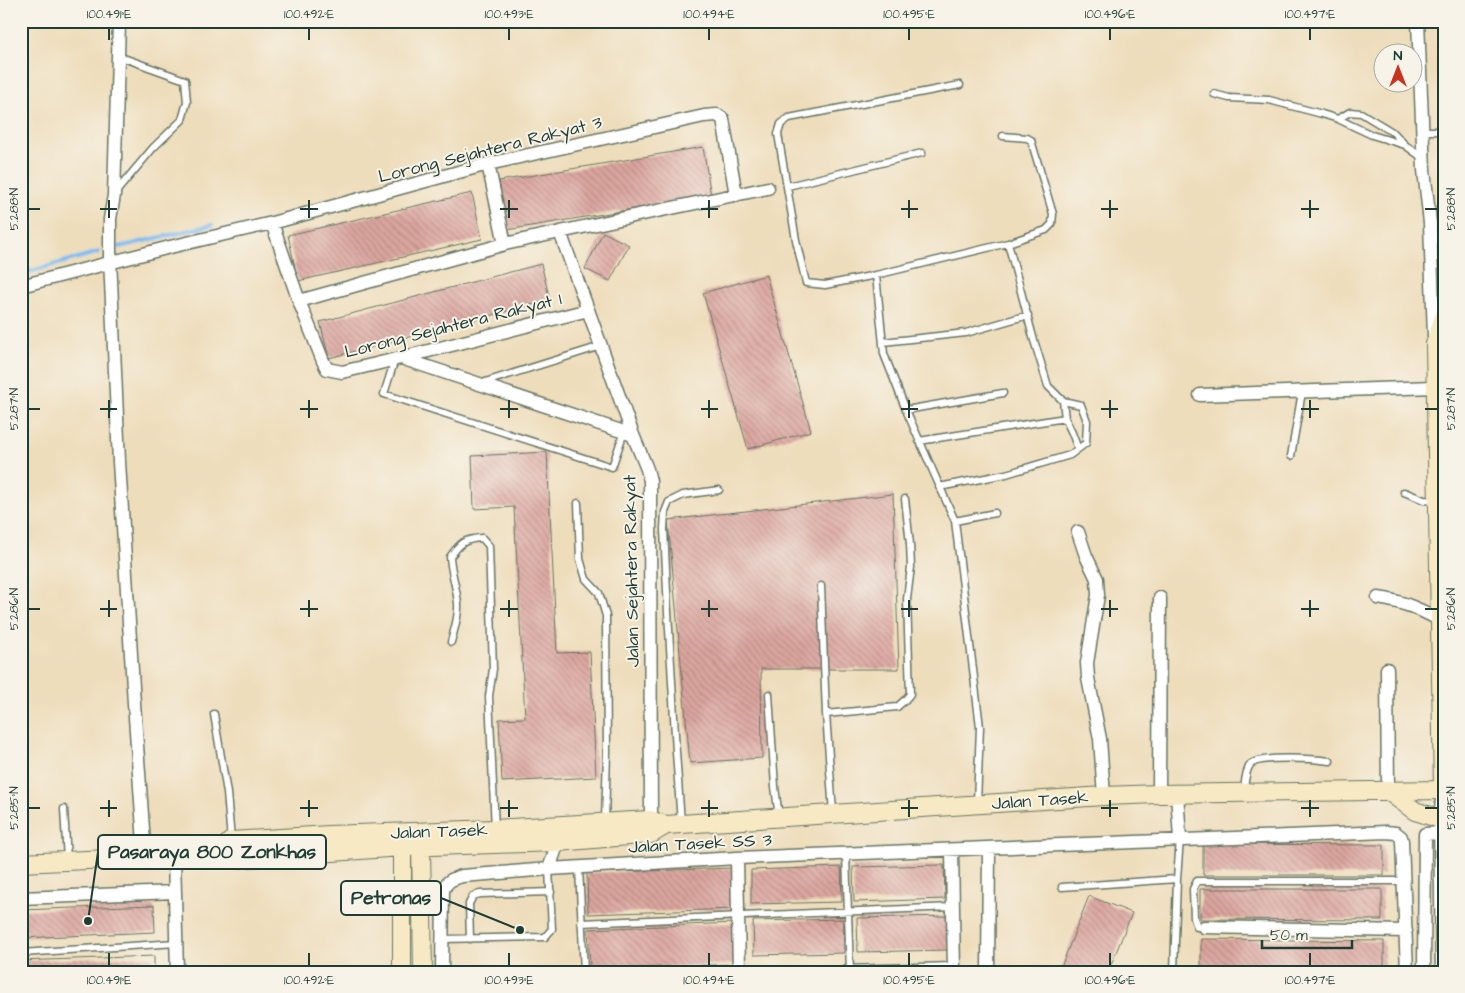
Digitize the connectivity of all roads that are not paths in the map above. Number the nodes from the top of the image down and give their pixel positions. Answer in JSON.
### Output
{"nodes":[{"id":1,"x":119,"y":21,"type":"edge"},
{"id":2,"x":1418,"y":21,"type":"edge"},
{"id":3,"x":118,"y":56,"type":"junction"},
{"id":4,"x":960,"y":85,"type":"dead end"},
{"id":5,"x":1214,"y":94,"type":"dead end"},
{"id":6,"x":1338,"y":119,"type":"junction"},
{"id":7,"x":1423,"y":131,"type":"junction"},
{"id":8,"x":1444,"y":131,"type":"edge"},
{"id":9,"x":1003,"y":136,"type":"dead end"},
{"id":10,"x":1405,"y":146,"type":"junction"},
{"id":11,"x":922,"y":153,"type":"dead end"},
{"id":12,"x":1424,"y":159,"type":"junction"},
{"id":13,"x":488,"y":164,"type":"junction"},
{"id":14,"x":788,"y":186,"type":"junction"},
{"id":15,"x":768,"y":188,"type":"dead end"},
{"id":16,"x":114,"y":195,"type":"junction"},
{"id":17,"x":736,"y":195,"type":"junction"},
{"id":18,"x":272,"y":223,"type":"junction"},
{"id":19,"x":560,"y":232,"type":"junction"},
{"id":20,"x":1008,"y":243,"type":"junction"},
{"id":21,"x":505,"y":244,"type":"junction"},
{"id":22,"x":110,"y":263,"type":"junction"},
{"id":23,"x":876,"y":276,"type":"junction"},
{"id":24,"x":21,"y":286,"type":"edge"},
{"id":25,"x":299,"y":301,"type":"junction"},
{"id":26,"x":588,"y":310,"type":"junction"},
{"id":27,"x":1028,"y":315,"type":"junction"},
{"id":28,"x":1444,"y":317,"type":"edge"},
{"id":29,"x":883,"y":342,"type":"junction"},
{"id":30,"x":1435,"y":344,"type":"junction"},
{"id":31,"x":601,"y":346,"type":"junction"},
{"id":32,"x":398,"y":359,"type":"junction"},
{"id":33,"x":478,"y":384,"type":"junction"},
{"id":34,"x":1435,"y":387,"type":"junction"},
{"id":35,"x":1302,"y":392,"type":"junction"},
{"id":36,"x":1003,"y":393,"type":"dead end"},
{"id":37,"x":1200,"y":395,"type":"dead end"},
{"id":38,"x":1063,"y":401,"type":"junction"},
{"id":39,"x":906,"y":410,"type":"junction"},
{"id":40,"x":1065,"y":418,"type":"junction"},
{"id":41,"x":628,"y":433,"type":"junction"},
{"id":42,"x":919,"y":441,"type":"junction"},
{"id":43,"x":1078,"y":449,"type":"junction"},
{"id":44,"x":1291,"y":456,"type":"dead end"},
{"id":45,"x":939,"y":487,"type":"junction"},
{"id":46,"x":719,"y":490,"type":"dead end"},
{"id":47,"x":1404,"y":492,"type":"dead end"},
{"id":48,"x":906,"y":499,"type":"dead end"},
{"id":49,"x":1441,"y":499,"type":"edge"},
{"id":50,"x":578,"y":502,"type":"dead end"},
{"id":51,"x":995,"y":513,"type":"dead end"},
{"id":52,"x":955,"y":521,"type":"junction"},
{"id":53,"x":1078,"y":532,"type":"dead end"},
{"id":54,"x":1441,"y":553,"type":"edge"},
{"id":55,"x":821,"y":586,"type":"dead end"},
{"id":56,"x":1160,"y":598,"type":"dead end"},
{"id":57,"x":1378,"y":598,"type":"dead end"},
{"id":58,"x":1440,"y":620,"type":"junction"},
{"id":59,"x":451,"y":642,"type":"dead end"},
{"id":60,"x":1442,"y":663,"type":"edge"},
{"id":61,"x":1387,"y":670,"type":"dead end"},
{"id":62,"x":768,"y":694,"type":"dead end"},
{"id":63,"x":214,"y":714,"type":"dead end"},
{"id":64,"x":826,"y":714,"type":"junction"},
{"id":65,"x":1330,"y":761,"type":"dead end"},
{"id":66,"x":1443,"y":790,"type":"edge"},
{"id":67,"x":1388,"y":791,"type":"junction"},
{"id":68,"x":1244,"y":792,"type":"junction"},
{"id":69,"x":1177,"y":793,"type":"junction"},
{"id":70,"x":1159,"y":794,"type":"junction"},
{"id":71,"x":1104,"y":796,"type":"junction"},
{"id":72,"x":977,"y":804,"type":"junction"},
{"id":73,"x":64,"y":810,"type":"dead end"},
{"id":74,"x":833,"y":814,"type":"junction"},
{"id":75,"x":779,"y":818,"type":"junction"},
{"id":76,"x":605,"y":822,"type":"junction"},
{"id":77,"x":662,"y":826,"type":"junction"},
{"id":78,"x":1440,"y":826,"type":"junction"},
{"id":79,"x":495,"y":829,"type":"junction"},
{"id":80,"x":428,"y":831,"type":"junction"},
{"id":81,"x":375,"y":834,"type":"junction"},
{"id":82,"x":1180,"y":839,"type":"junction"},
{"id":83,"x":231,"y":841,"type":"junction"},
{"id":84,"x":558,"y":842,"type":"junction"},
{"id":85,"x":410,"y":845,"type":"junction"},
{"id":86,"x":989,"y":849,"type":"junction"},
{"id":87,"x":952,"y":850,"type":"junction"},
{"id":88,"x":846,"y":854,"type":"junction"},
{"id":89,"x":174,"y":856,"type":"junction"},
{"id":90,"x":225,"y":856,"type":"junction"},
{"id":91,"x":145,"y":857,"type":"junction"},
{"id":92,"x":737,"y":858,"type":"junction"},
{"id":93,"x":67,"y":861,"type":"junction"},
{"id":94,"x":21,"y":863,"type":"edge"},
{"id":95,"x":579,"y":868,"type":"junction"},
{"id":96,"x":549,"y":869,"type":"junction"},
{"id":97,"x":1177,"y":879,"type":"junction"},
{"id":98,"x":1404,"y":881,"type":"junction"},
{"id":99,"x":1062,"y":887,"type":"dead end"},
{"id":100,"x":175,"y":892,"type":"junction"},
{"id":101,"x":550,"y":892,"type":"junction"},
{"id":102,"x":1442,"y":896,"type":"edge"},
{"id":103,"x":21,"y":898,"type":"edge"},
{"id":104,"x":953,"y":907,"type":"junction"},
{"id":105,"x":848,"y":912,"type":"junction"},
{"id":106,"x":738,"y":916,"type":"junction"},
{"id":107,"x":581,"y":923,"type":"junction"},
{"id":108,"x":1204,"y":927,"type":"joint"},
{"id":109,"x":1406,"y":930,"type":"junction"},
{"id":110,"x":442,"y":939,"type":"junction"},
{"id":111,"x":470,"y":939,"type":"junction"},
{"id":112,"x":177,"y":943,"type":"junction"},
{"id":113,"x":21,"y":953,"type":"edge"},
{"id":114,"x":954,"y":970,"type":"edge"},
{"id":115,"x":177,"y":972,"type":"edge"},
{"id":116,"x":402,"y":972,"type":"edge"},
{"id":117,"x":423,"y":972,"type":"edge"},
{"id":118,"x":442,"y":972,"type":"edge"},
{"id":119,"x":584,"y":972,"type":"edge"},
{"id":120,"x":740,"y":972,"type":"edge"},
{"id":121,"x":849,"y":972,"type":"edge"},
{"id":122,"x":988,"y":972,"type":"edge"},
{"id":123,"x":1174,"y":972,"type":"edge"},
{"id":124,"x":1407,"y":972,"type":"edge"},
{"id":125,"x":1424,"y":972,"type":"edge"},
{"id":126,"x":1442,"y":972,"type":"edge"}],
"edges":[{"from":1,"to":3,"type":"street"},
{"from":2,"to":7,"type":"street"},
{"from":3,"to":16,"type":"street"},
{"from":3,"to":16,"type":"lane"},
{"from":4,"to":14,"type":"lane"},
{"from":5,"to":6,"type":"lane"},
{"from":6,"to":10,"type":"lane"},
{"from":6,"to":10,"type":"lane"},
{"from":7,"to":8,"type":"lane"},
{"from":7,"to":12,"type":"street"},
{"from":9,"to":20,"type":"lane"},
{"from":10,"to":12,"type":"lane"},
{"from":11,"to":14,"type":"lane"},
{"from":12,"to":30,"type":"street"},
{"from":13,"to":17,"type":"street","name":"Lorong Sejahtera Rakyat 3"},
{"from":13,"to":18,"type":"street","name":"Lorong Sejahtera Rakyat 3"},
{"from":13,"to":21,"type":"street"},
{"from":14,"to":23,"type":"lane"},
{"from":15,"to":17,"type":"street"},
{"from":16,"to":22,"type":"street"},
{"from":17,"to":19,"type":"street"},
{"from":18,"to":22,"type":"street","name":"Lorong Sejahtera Rakyat 3"},
{"from":18,"to":25,"type":"street"},
{"from":19,"to":21,"type":"street"},
{"from":19,"to":26,"type":"street","name":"Jalan Sejahtera Rakyat"},
{"from":20,"to":23,"type":"lane"},
{"from":20,"to":27,"type":"lane"},
{"from":21,"to":25,"type":"street"},
{"from":22,"to":24,"type":"street","name":"Lorong Sejahtera Rakyat 3"},
{"from":22,"to":91,"type":"street"},
{"from":23,"to":29,"type":"lane"},
{"from":25,"to":32,"type":"street","name":"Lorong Sejahtera Rakyat 1"},
{"from":26,"to":31,"type":"street","name":"Jalan Sejahtera Rakyat"},
{"from":26,"to":32,"type":"street","name":"Lorong Sejahtera Rakyat 1"},
{"from":27,"to":29,"type":"lane"},
{"from":27,"to":38,"type":"lane"},
{"from":28,"to":30,"type":"main road"},
{"from":29,"to":39,"type":"lane"},
{"from":30,"to":34,"type":"main road"},
{"from":31,"to":33,"type":"lane"},
{"from":31,"to":41,"type":"street","name":"Jalan Sejahtera Rakyat"},
{"from":32,"to":33,"type":"street"},
{"from":32,"to":41,"type":"lane"},
{"from":33,"to":41,"type":"street"},
{"from":34,"to":35,"type":"street"},
{"from":34,"to":49,"type":"main road"},
{"from":35,"to":37,"type":"street"},
{"from":35,"to":44,"type":"lane"},
{"from":36,"to":39,"type":"lane"},
{"from":38,"to":40,"type":"lane"},
{"from":38,"to":43,"type":"lane"},
{"from":39,"to":42,"type":"lane"},
{"from":40,"to":42,"type":"lane"},
{"from":40,"to":43,"type":"lane"},
{"from":41,"to":77,"type":"street","name":"Jalan Sejahtera Rakyat"},
{"from":42,"to":45,"type":"lane"},
{"from":43,"to":45,"type":"lane"},
{"from":45,"to":52,"type":"lane"},
{"from":46,"to":77,"type":"lane"},
{"from":47,"to":49,"type":"lane"},
{"from":48,"to":64,"type":"lane"},
{"from":49,"to":54,"type":"main road"},
{"from":50,"to":76,"type":"lane"},
{"from":51,"to":52,"type":"lane"},
{"from":52,"to":72,"type":"lane"},
{"from":53,"to":71,"type":"street"},
{"from":54,"to":58,"type":"main road"},
{"from":55,"to":64,"type":"lane"},
{"from":56,"to":70,"type":"street"},
{"from":57,"to":58,"type":"street"},
{"from":58,"to":60,"type":"main road"},
{"from":59,"to":79,"type":"lane"},
{"from":60,"to":66,"type":"main road"},
{"from":61,"to":67,"type":"street"},
{"from":62,"to":75,"type":"lane"},
{"from":63,"to":83,"type":"lane"},
{"from":64,"to":74,"type":"lane"},
{"from":65,"to":68,"type":"lane"},
{"from":66,"to":67,"type":"main road","name":"Jalan Tasek"},
{"from":66,"to":78,"type":"street"},
{"from":67,"to":68,"type":"main road","name":"Jalan Tasek"},
{"from":67,"to":78,"type":"main road"},
{"from":68,"to":69,"type":"main road","name":"Jalan Tasek"},
{"from":69,"to":70,"type":"main road","name":"Jalan Tasek"},
{"from":69,"to":82,"type":"street"},
{"from":70,"to":71,"type":"main road","name":"Jalan Tasek"},
{"from":71,"to":72,"type":"main road","name":"Jalan Tasek"},
{"from":72,"to":74,"type":"main road","name":"Jalan Tasek"},
{"from":73,"to":93,"type":"lane"},
{"from":74,"to":75,"type":"main road","name":"Jalan Tasek"},
{"from":75,"to":77,"type":"main road","name":"Jalan Tasek"},
{"from":76,"to":77,"type":"main road","name":"Jalan Tasek"},
{"from":76,"to":79,"type":"main road","name":"Jalan Tasek"},
{"from":77,"to":84,"type":"main road","name":"Jalan Tasek"},
{"from":78,"to":102,"type":"street"},
{"from":78,"to":125,"type":"street"},
{"from":79,"to":80,"type":"main road","name":"Jalan Tasek"},
{"from":80,"to":81,"type":"main road","name":"Jalan Tasek"},
{"from":80,"to":85,"type":"main road"},
{"from":81,"to":83,"type":"main road","name":"Jalan Tasek"},
{"from":81,"to":85,"type":"main road"},
{"from":82,"to":86,"type":"street","name":"Jalan Tasek SS 3"},
{"from":82,"to":97,"type":"lane"},
{"from":82,"to":98,"type":"street","name":"Jalan Tasek SS 3"},
{"from":83,"to":90,"type":"main road"},
{"from":84,"to":85,"type":"main road","name":"Jalan Tasek"},
{"from":84,"to":96,"type":"street"},
{"from":85,"to":90,"type":"main road","name":"Jalan Tasek"},
{"from":85,"to":116,"type":"main road"},
{"from":85,"to":117,"type":"main road"},
{"from":86,"to":87,"type":"street","name":"Jalan Tasek SS 3"},
{"from":86,"to":122,"type":"street"},
{"from":87,"to":88,"type":"street","name":"Jalan Tasek SS 3"},
{"from":87,"to":104,"type":"street"},
{"from":88,"to":92,"type":"street","name":"Jalan Tasek SS 3"},
{"from":88,"to":105,"type":"lane"},
{"from":89,"to":90,"type":"main road","name":"Jalan Tasek"},
{"from":89,"to":91,"type":"main road","name":"Jalan Tasek"},
{"from":89,"to":100,"type":"street"},
{"from":91,"to":93,"type":"main road","name":"Jalan Tasek"},
{"from":92,"to":95,"type":"street","name":"Jalan Tasek SS 3"},
{"from":92,"to":106,"type":"street"},
{"from":93,"to":94,"type":"main road","name":"Jalan Tasek"},
{"from":95,"to":96,"type":"street","name":"Jalan Tasek SS 3"},
{"from":95,"to":107,"type":"lane"},
{"from":96,"to":101,"type":"lane"},
{"from":96,"to":110,"type":"street","name":"Jalan Tasek SS 3"},
{"from":97,"to":99,"type":"lane"},
{"from":97,"to":123,"type":"lane"},
{"from":98,"to":108,"type":"lane"},
{"from":98,"to":109,"type":"street"},
{"from":100,"to":103,"type":"street"},
{"from":100,"to":112,"type":"street"},
{"from":101,"to":111,"type":"lane"},
{"from":101,"to":111,"type":"lane"},
{"from":102,"to":126,"type":"street"},
{"from":104,"to":105,"type":"lane"},
{"from":104,"to":114,"type":"street"},
{"from":105,"to":106,"type":"lane"},
{"from":105,"to":121,"type":"lane"},
{"from":106,"to":107,"type":"lane"},
{"from":106,"to":120,"type":"street"},
{"from":107,"to":119,"type":"lane"},
{"from":108,"to":109,"type":"street"},
{"from":109,"to":124,"type":"street"},
{"from":110,"to":111,"type":"lane"},
{"from":110,"to":118,"type":"street"},
{"from":112,"to":113,"type":"lane"},
{"from":112,"to":115,"type":"street"},
{"from":114,"to":121,"type":"street"}]}
